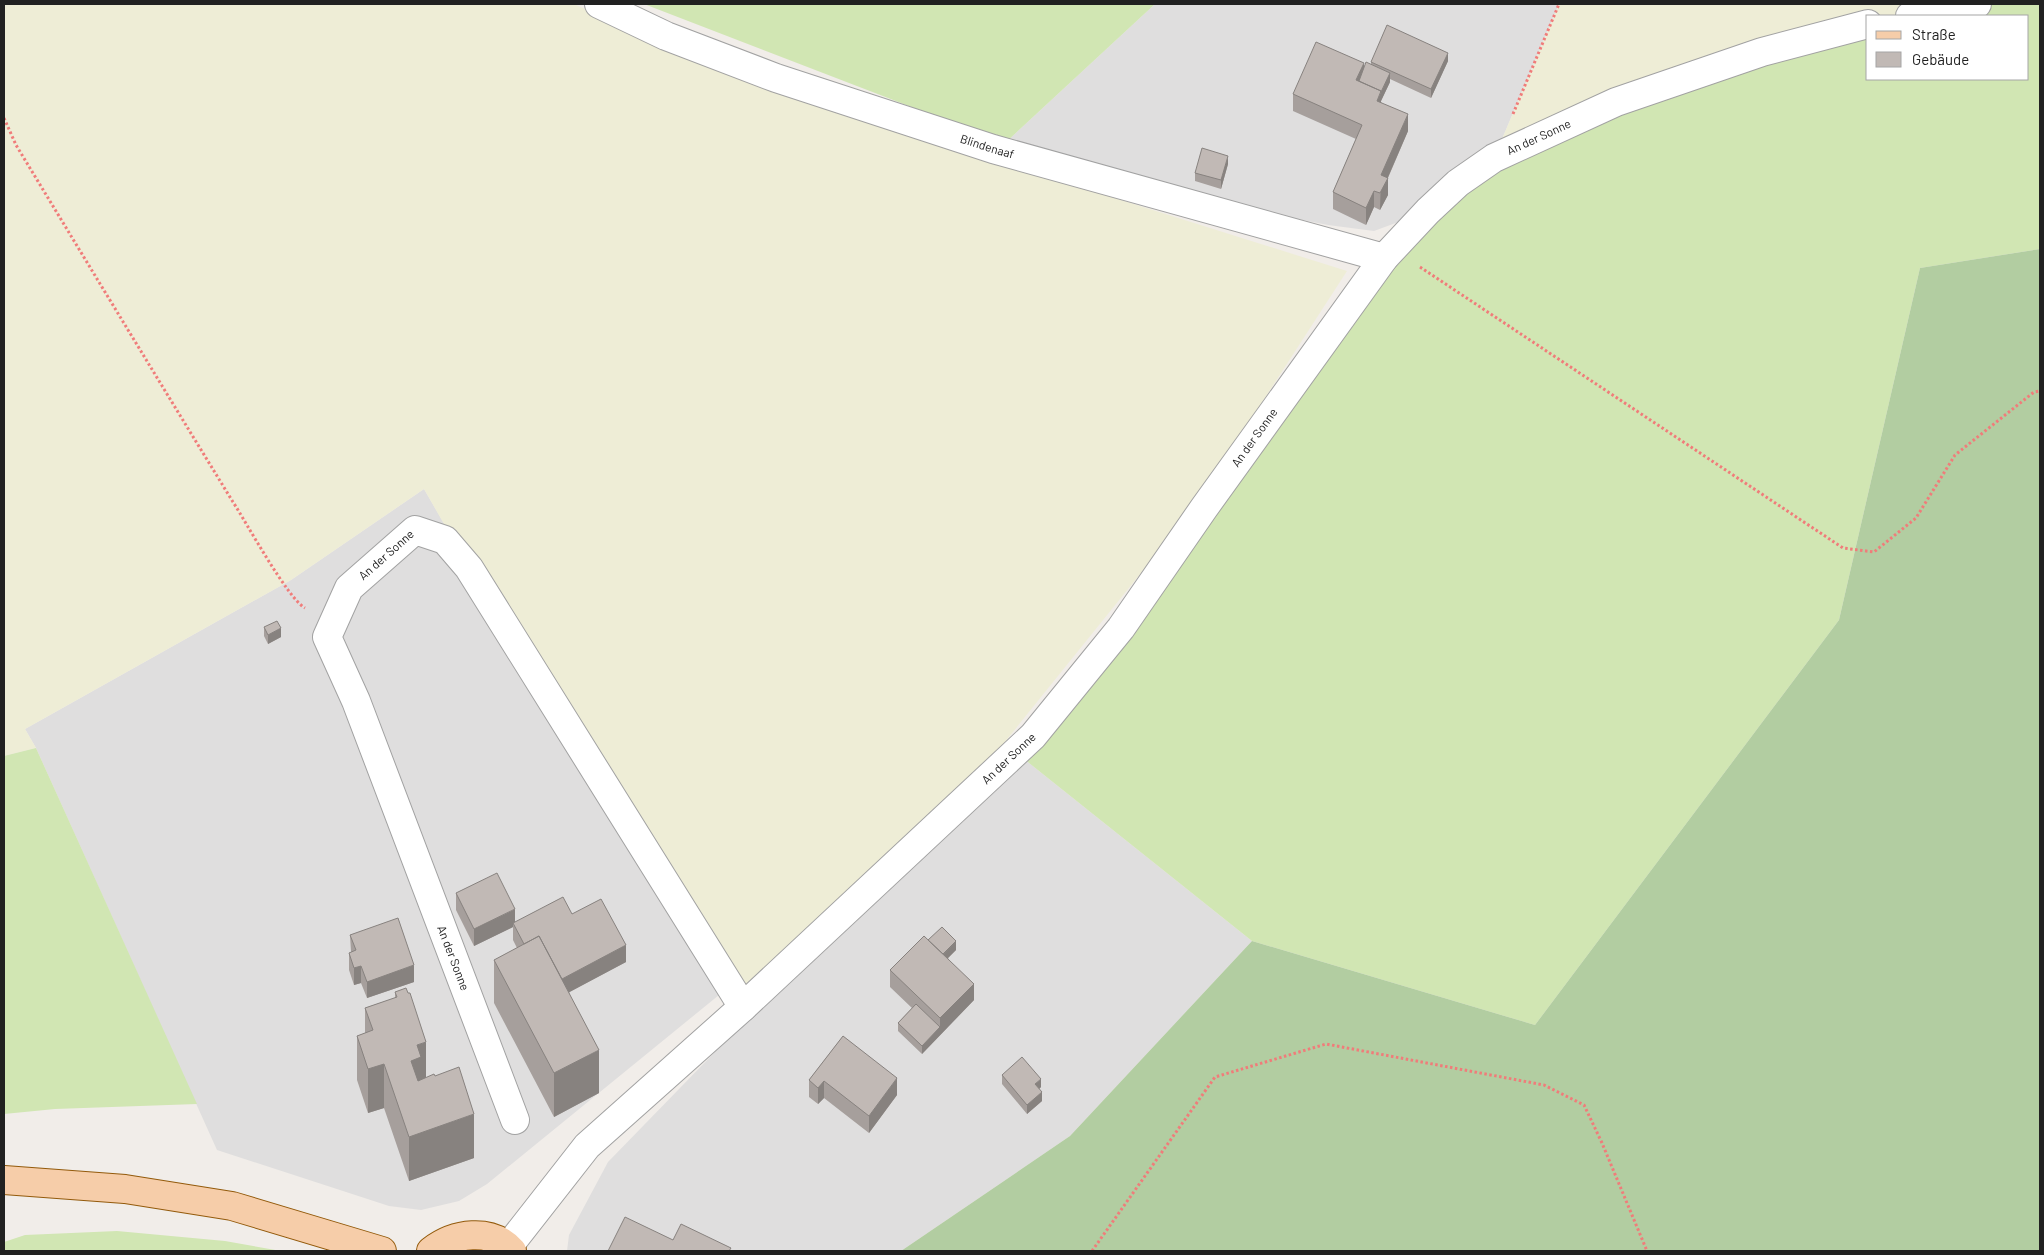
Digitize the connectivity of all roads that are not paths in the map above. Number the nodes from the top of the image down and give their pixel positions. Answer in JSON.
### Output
{"nodes":[{"id":1,"x":599,"y":4,"type":"edge"},
{"id":2,"x":1977,"y":4,"type":"edge"},
{"id":3,"x":1916,"y":15,"type":"edge"},
{"id":4,"x":1866,"y":25,"type":"edge"},
{"id":5,"x":1388,"y":253,"type":"junction"},
{"id":6,"x":743,"y":1007,"type":"junction"},
{"id":7,"x":515,"y":1120,"type":"dead end"},
{"id":8,"x":4,"y":1180,"type":"edge"},
{"id":9,"x":510,"y":1249,"type":"edge"},
{"id":10,"x":382,"y":1251,"type":"edge"},
{"id":11,"x":432,"y":1251,"type":"edge"}],
"edges":[{"from":1,"to":5,"type":"street","name":"Blindenaaf"},
{"from":2,"to":3,"type":"street"},
{"from":4,"to":5,"type":"street","name":"An der Sonne"},
{"from":5,"to":6,"type":"street","name":"An der Sonne"},
{"from":6,"to":7,"type":"street","name":"An der Sonne"},
{"from":6,"to":9,"type":"street","name":"An der Sonne"},
{"from":8,"to":10,"type":"main road"},
{"from":9,"to":11,"type":"main road"}]}
